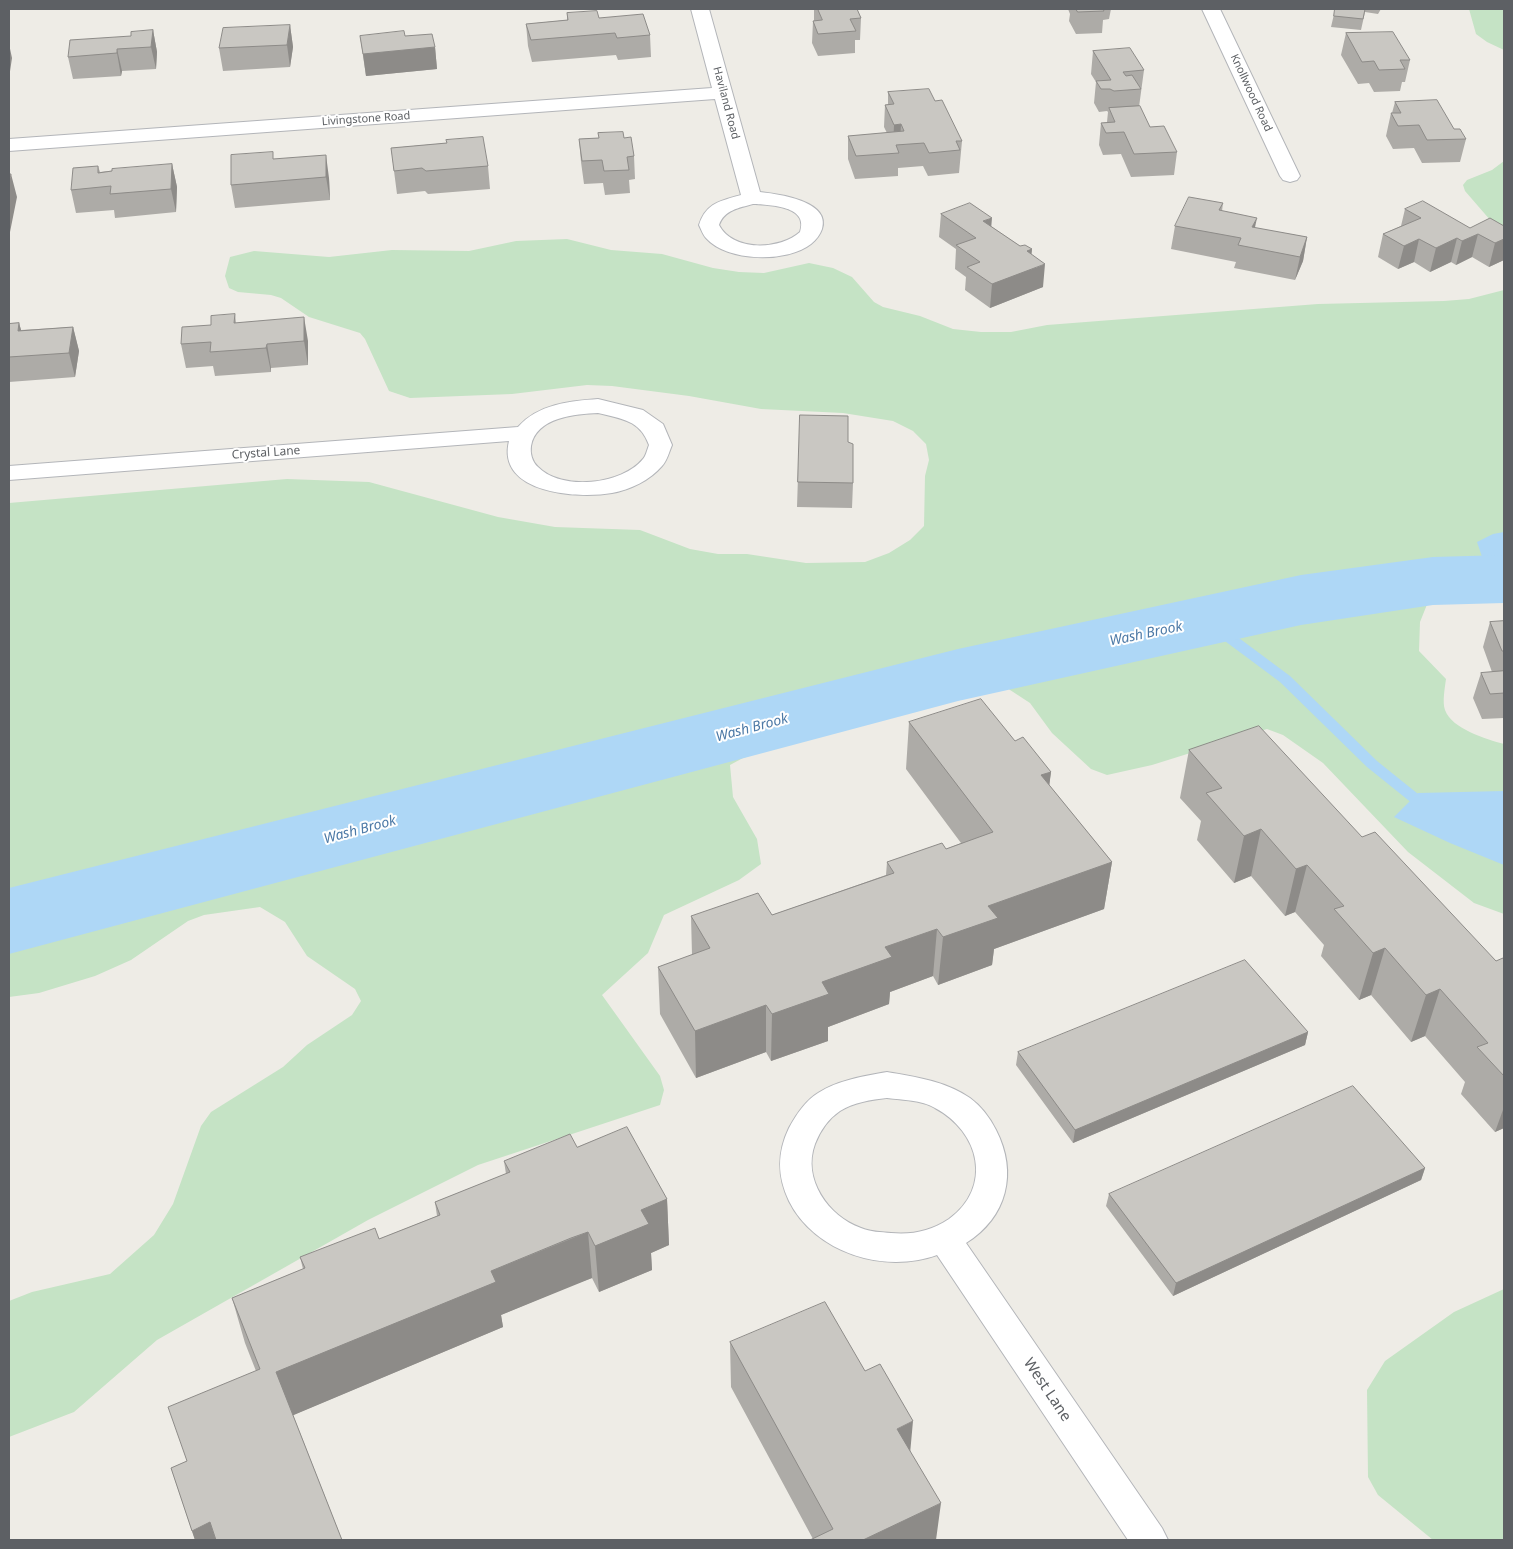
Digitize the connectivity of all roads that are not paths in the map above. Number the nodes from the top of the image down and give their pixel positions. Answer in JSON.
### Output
{"nodes":[{"id":1,"x":700,"y":9,"type":"edge"},
{"id":2,"x":1211,"y":9,"type":"edge"},
{"id":3,"x":723,"y":93,"type":"junction"},
{"id":4,"x":9,"y":145,"type":"edge"},
{"id":5,"x":1290,"y":176,"type":"dead end"},
{"id":6,"x":752,"y":198,"type":"dead end"},
{"id":7,"x":524,"y":433,"type":"junction"},
{"id":8,"x":9,"y":473,"type":"edge"},
{"id":9,"x":945,"y":1239,"type":"junction"},
{"id":10,"x":1149,"y":1540,"type":"edge"}],
"edges":[{"from":1,"to":3,"type":"street","name":"Haviland Road"},
{"from":2,"to":5,"type":"street","name":"Knollwood Road"},
{"from":3,"to":4,"type":"street","name":"Livingstone Road"},
{"from":3,"to":6,"type":"street","name":"Haviland Road"},
{"from":7,"to":7,"type":"street"},
{"from":7,"to":8,"type":"street","name":"Crystal Lane"},
{"from":9,"to":9,"type":"street"},
{"from":9,"to":10,"type":"street","name":"West Lane"}]}
